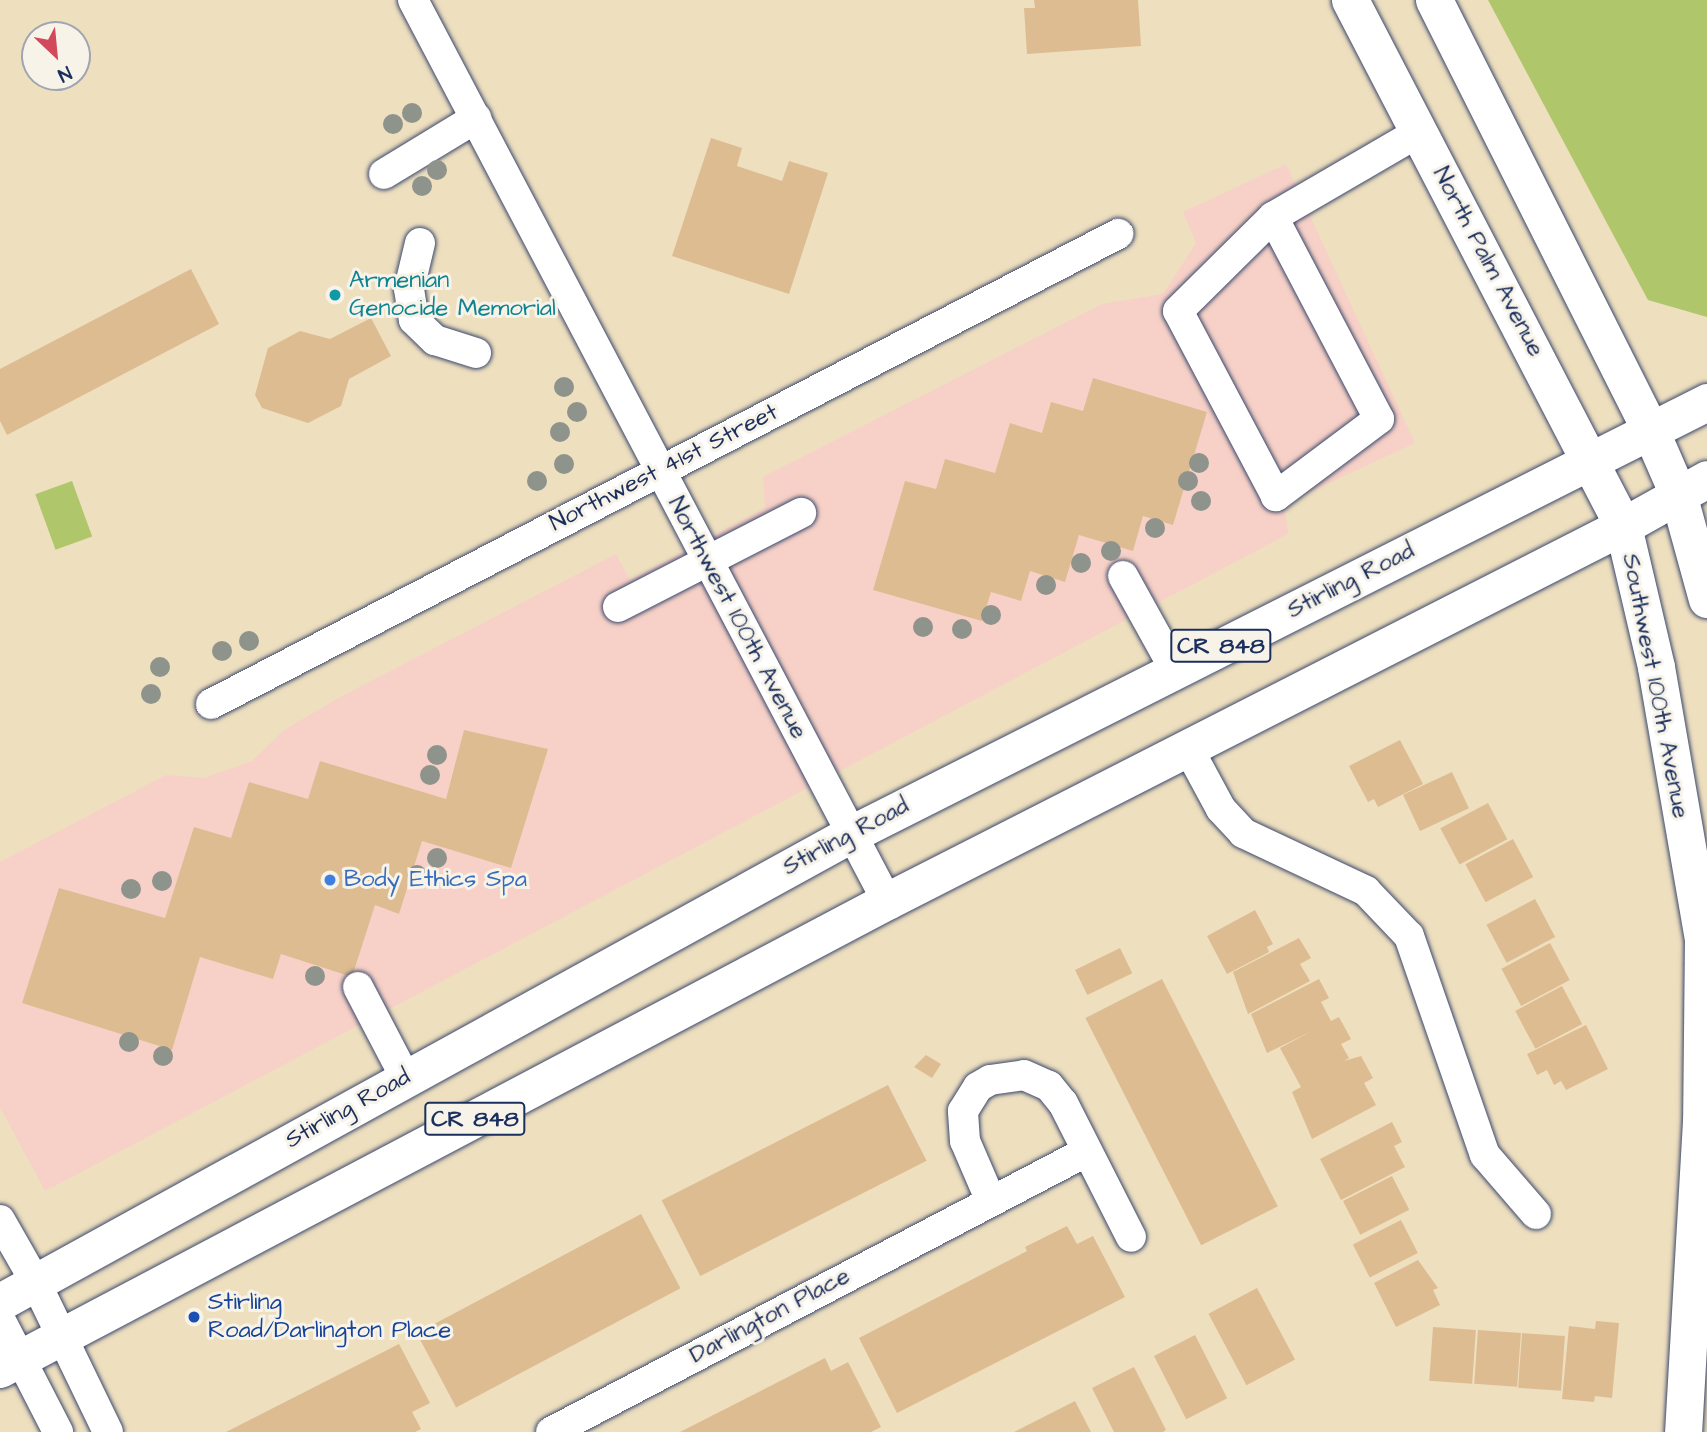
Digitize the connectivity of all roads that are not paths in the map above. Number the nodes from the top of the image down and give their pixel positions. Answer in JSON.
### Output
{"nodes":[{"id":1,"x":413,"y":0,"type":"edge"},
{"id":2,"x":1350,"y":0,"type":"edge"},
{"id":3,"x":1434,"y":0,"type":"edge"},
{"id":4,"x":476,"y":118,"type":"junction"},
{"id":5,"x":1419,"y":132,"type":"junction"},
{"id":6,"x":384,"y":174,"type":"dead end"},
{"id":7,"x":1273,"y":217,"type":"junction"},
{"id":8,"x":1118,"y":234,"type":"dead end"},
{"id":9,"x":420,"y":243,"type":"dead end"},
{"id":10,"x":475,"y":353,"type":"dead end"},
{"id":11,"x":1707,"y":402,"type":"edge"},
{"id":12,"x":1651,"y":432,"type":"junction"},
{"id":13,"x":1592,"y":459,"type":"junction"},
{"id":14,"x":659,"y":470,"type":"junction"},
{"id":15,"x":1693,"y":486,"type":"edge"},
{"id":16,"x":801,"y":513,"type":"dead end"},
{"id":17,"x":1623,"y":526,"type":"junction"},
{"id":18,"x":708,"y":562,"type":"junction"},
{"id":19,"x":1123,"y":576,"type":"dead end"},
{"id":20,"x":1707,"y":599,"type":"edge"},
{"id":21,"x":618,"y":607,"type":"dead end"},
{"id":22,"x":1175,"y":670,"type":"junction"},
{"id":23,"x":211,"y":704,"type":"dead end"},
{"id":24,"x":1188,"y":748,"type":"junction"},
{"id":25,"x":851,"y":834,"type":"junction"},
{"id":26,"x":887,"y":901,"type":"junction"},
{"id":27,"x":358,"y":987,"type":"dead end"},
{"id":28,"x":405,"y":1077,"type":"junction"},
{"id":29,"x":1086,"y":1152,"type":"junction"},
{"id":30,"x":989,"y":1199,"type":"junction"},
{"id":31,"x":1536,"y":1214,"type":"dead end"},
{"id":32,"x":0,"y":1220,"type":"edge"},
{"id":33,"x":1131,"y":1237,"type":"dead end"},
{"id":34,"x":36,"y":1283,"type":"junction"},
{"id":35,"x":0,"y":1302,"type":"edge"},
{"id":36,"x":0,"y":1319,"type":"edge"},
{"id":37,"x":63,"y":1336,"type":"junction"},
{"id":38,"x":10,"y":1364,"type":"edge"},
{"id":39,"x":58,"y":1432,"type":"edge"},
{"id":40,"x":108,"y":1432,"type":"edge"},
{"id":41,"x":551,"y":1432,"type":"edge"},
{"id":42,"x":1683,"y":1432,"type":"edge"}],
"edges":[{"from":1,"to":4,"type":"street","name":"Northwest 100th Avenue"},
{"from":2,"to":5,"type":"main road","name":"North Palm Avenue"},
{"from":3,"to":12,"type":"main road"},
{"from":4,"to":6,"type":"street"},
{"from":4,"to":14,"type":"street","name":"Northwest 100th Avenue"},
{"from":5,"to":7,"type":"street"},
{"from":5,"to":13,"type":"main road","name":"North Palm Avenue"},
{"from":7,"to":7,"type":"street"},
{"from":8,"to":14,"type":"street","name":"Northwest 41st Street"},
{"from":9,"to":10,"type":"street"},
{"from":11,"to":12,"type":"main road","name":"Stirling Road","number":"CR 848"},
{"from":12,"to":13,"type":"main road","name":"Stirling Road","number":"CR 848"},
{"from":12,"to":15,"type":"main road"},
{"from":13,"to":17,"type":"main road","name":"North Palm Avenue"},
{"from":13,"to":22,"type":"main road","name":"Stirling Road","number":"CR 848"},
{"from":14,"to":18,"type":"street","name":"Northwest 100th Avenue"},
{"from":14,"to":23,"type":"street","name":"Northwest 41st Street"},
{"from":15,"to":17,"type":"main road","number":"CR 848"},
{"from":15,"to":20,"type":"main road"},
{"from":16,"to":18,"type":"street"},
{"from":17,"to":24,"type":"main road","number":"CR 848"},
{"from":17,"to":42,"type":"main road","name":"Southwest 100th Avenue"},
{"from":18,"to":21,"type":"street"},
{"from":18,"to":25,"type":"street","name":"Northwest 100th Avenue"},
{"from":19,"to":22,"type":"street"},
{"from":22,"to":25,"type":"main road","name":"Stirling Road","number":"CR 848"},
{"from":24,"to":26,"type":"main road","number":"CR 848"},
{"from":24,"to":31,"type":"street"},
{"from":25,"to":26,"type":"street","name":"Northwest 100th Avenue"},
{"from":25,"to":28,"type":"main road","name":"Stirling Road","number":"CR 848"},
{"from":26,"to":37,"type":"main road","number":"CR 848"},
{"from":27,"to":28,"type":"street"},
{"from":28,"to":34,"type":"main road","name":"Stirling Road","number":"CR 848"},
{"from":29,"to":30,"type":"street","name":"Darlington Place"},
{"from":29,"to":30,"type":"street"},
{"from":29,"to":33,"type":"street"},
{"from":30,"to":41,"type":"street","name":"Darlington Place"},
{"from":32,"to":34,"type":"street"},
{"from":34,"to":35,"type":"main road","name":"Stirling Road","number":"CR 848"},
{"from":34,"to":37,"type":"street"},
{"from":36,"to":38,"type":"street"},
{"from":37,"to":38,"type":"main road","number":"CR 848"},
{"from":37,"to":40,"type":"street"},
{"from":38,"to":39,"type":"street"}]}
